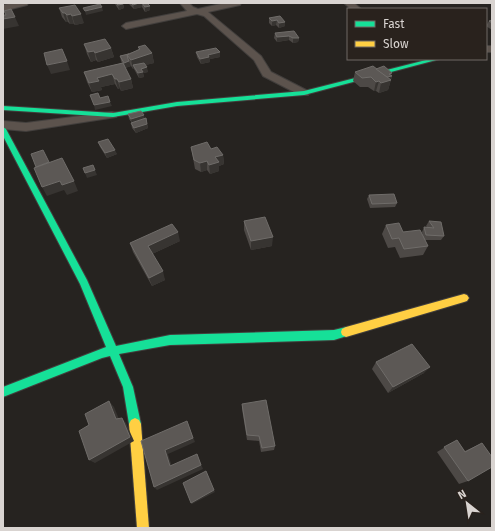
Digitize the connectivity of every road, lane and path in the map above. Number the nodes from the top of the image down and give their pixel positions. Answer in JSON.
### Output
{"nodes":[{"id":1,"x":24,"y":3,"type":"edge"},
{"id":2,"x":184,"y":3,"type":"edge"},
{"id":3,"x":237,"y":3,"type":"edge"},
{"id":4,"x":3,"y":8,"type":"edge"},
{"id":5,"x":198,"y":11,"type":"junction"},
{"id":6,"x":126,"y":26,"type":"dead end"},
{"id":7,"x":433,"y":60,"type":"edge"},
{"id":8,"x":304,"y":93,"type":"junction"},
{"id":9,"x":3,"y":108,"type":"edge"},
{"id":10,"x":114,"y":115,"type":"junction"},
{"id":11,"x":3,"y":125,"type":"edge"},
{"id":12,"x":3,"y":129,"type":"edge"},
{"id":13,"x":464,"y":298,"type":"dead end"},
{"id":14,"x":112,"y":351,"type":"junction"},
{"id":15,"x":3,"y":392,"type":"edge"},
{"id":16,"x":143,"y":528,"type":"edge"}],
"edges":[{"from":1,"to":4,"type":"street"},
{"from":2,"to":5,"type":"street"},
{"from":3,"to":5,"type":"street"},
{"from":5,"to":6,"type":"street"},
{"from":5,"to":8,"type":"street"},
{"from":7,"to":8,"type":"street"},
{"from":8,"to":10,"type":"street"},
{"from":9,"to":10,"type":"street"},
{"from":10,"to":11,"type":"street"},
{"from":12,"to":14,"type":"street"},
{"from":13,"to":14,"type":"street"},
{"from":14,"to":15,"type":"street"},
{"from":14,"to":16,"type":"street"}]}
